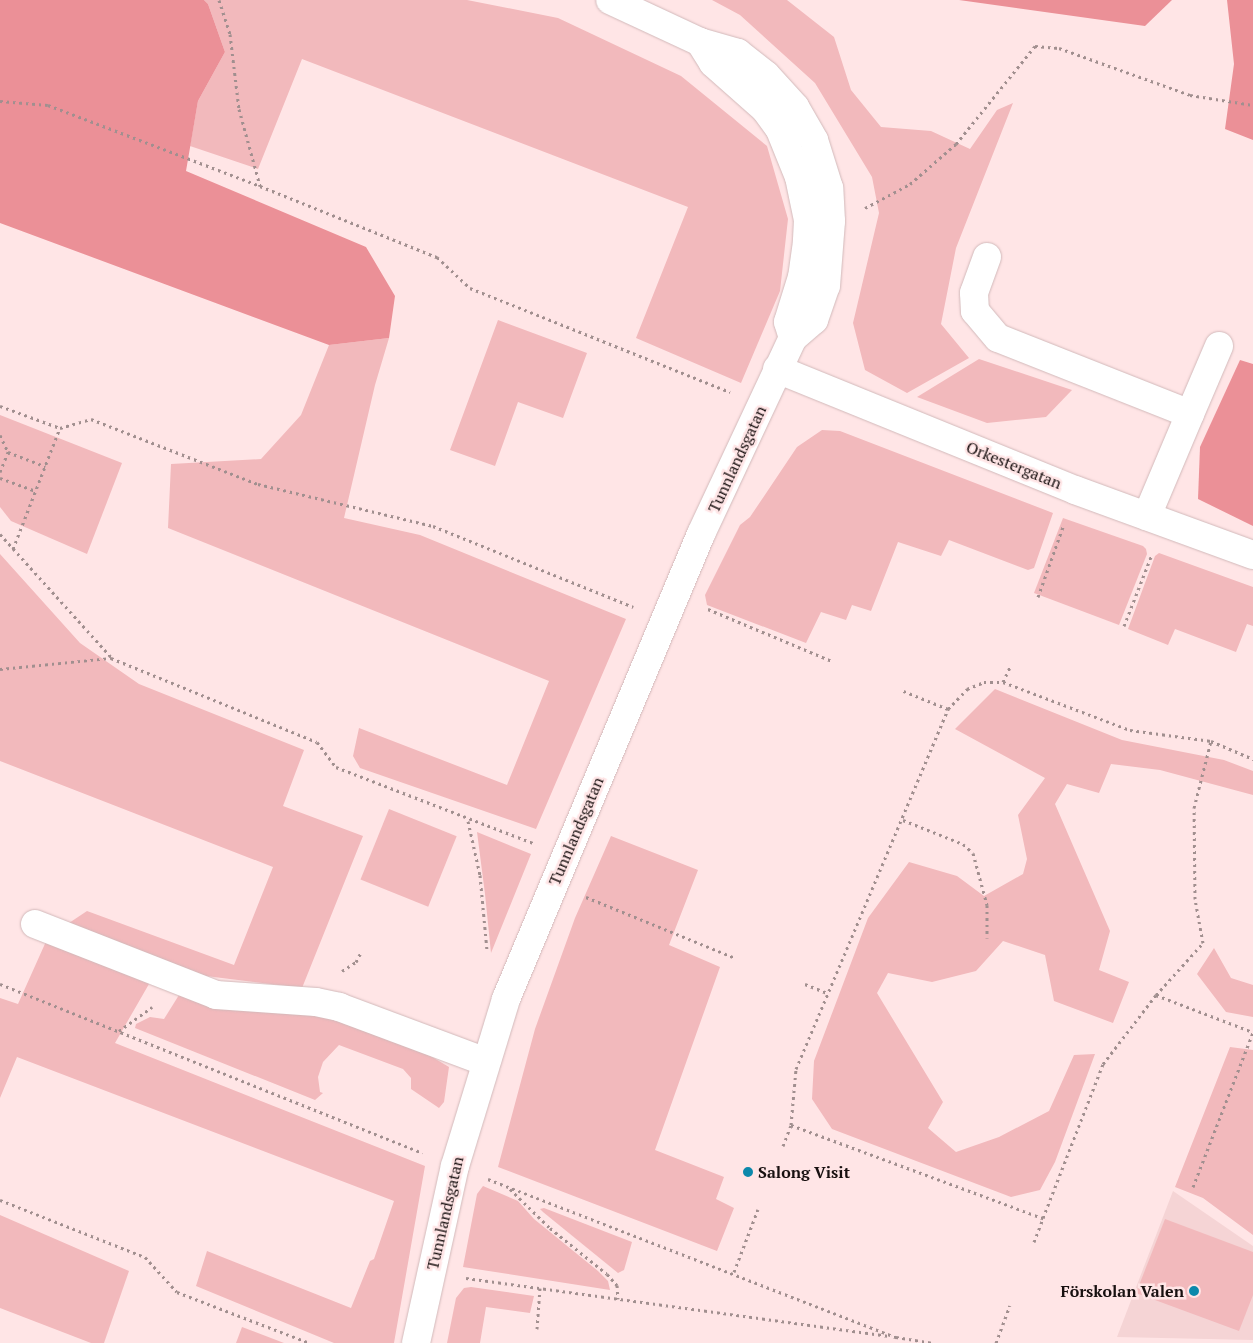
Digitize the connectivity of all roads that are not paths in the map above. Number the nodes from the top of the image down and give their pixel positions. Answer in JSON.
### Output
{"nodes":[{"id":1,"x":610,"y":0,"type":"edge"},
{"id":2,"x":700,"y":42,"type":"junction"},
{"id":3,"x":987,"y":257,"type":"dead end"},
{"id":4,"x":793,"y":338,"type":"junction"},
{"id":5,"x":1219,"y":346,"type":"dead end"},
{"id":6,"x":777,"y":369,"type":"junction"},
{"id":7,"x":1190,"y":414,"type":"junction"},
{"id":8,"x":1156,"y":519,"type":"junction"},
{"id":9,"x":1253,"y":555,"type":"edge"},
{"id":10,"x":35,"y":924,"type":"dead end"},
{"id":11,"x":486,"y":1062,"type":"junction"},
{"id":12,"x":416,"y":1343,"type":"edge"}],
"edges":[{"from":1,"to":2,"type":"street","name":"Tunnlandsgatan"},
{"from":2,"to":4,"type":"street"},
{"from":2,"to":4,"type":"street","name":"Tunnlandsgatan"},
{"from":3,"to":7,"type":"street"},
{"from":4,"to":6,"type":"street","name":"Tunnlandsgatan"},
{"from":5,"to":7,"type":"street"},
{"from":6,"to":8,"type":"street","name":"Orkestergatan"},
{"from":6,"to":11,"type":"street","name":"Tunnlandsgatan"},
{"from":7,"to":8,"type":"street"},
{"from":8,"to":9,"type":"street","name":"Orkestergatan"},
{"from":10,"to":11,"type":"street"},
{"from":11,"to":12,"type":"street","name":"Tunnlandsgatan"}]}
